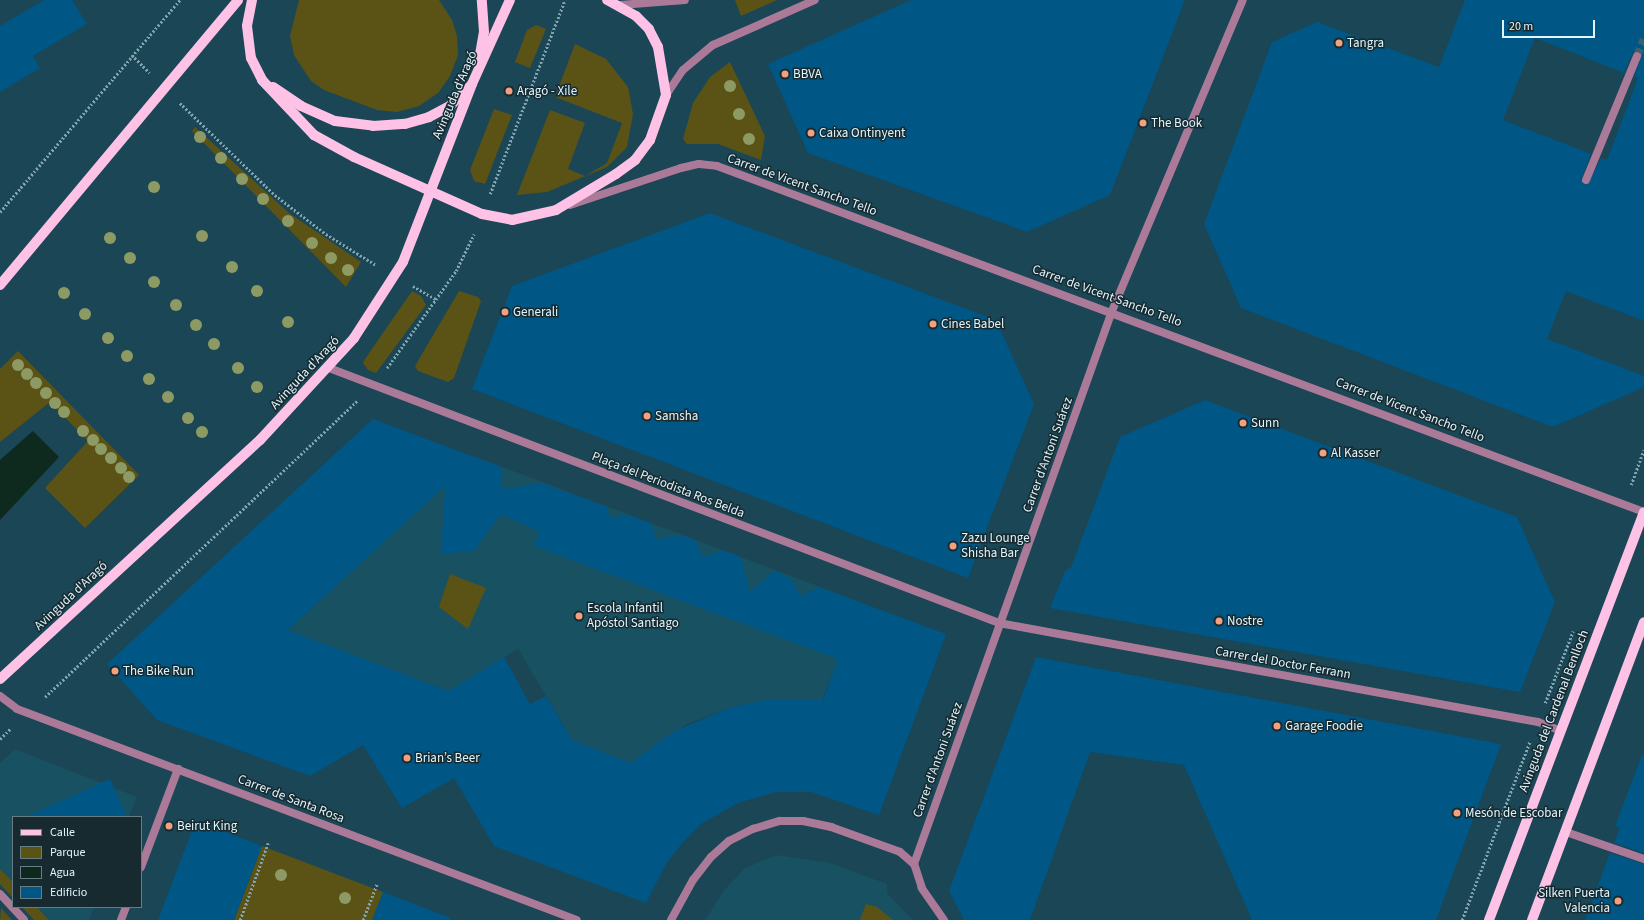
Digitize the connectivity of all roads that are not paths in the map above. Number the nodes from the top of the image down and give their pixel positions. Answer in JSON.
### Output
{"nodes":[{"id":1,"x":238,"y":0,"type":"edge"},
{"id":2,"x":252,"y":0,"type":"edge"},
{"id":3,"x":482,"y":0,"type":"edge"},
{"id":4,"x":510,"y":0,"type":"edge"},
{"id":5,"x":607,"y":0,"type":"edge"},
{"id":6,"x":685,"y":0,"type":"edge"},
{"id":7,"x":815,"y":0,"type":"edge"},
{"id":8,"x":1243,"y":0,"type":"edge"},
{"id":9,"x":620,"y":5,"type":"junction"},
{"id":10,"x":1637,"y":56,"type":"tunnel mouth"},
{"id":11,"x":262,"y":80,"type":"junction"},
{"id":12,"x":472,"y":84,"type":"junction"},
{"id":13,"x":666,"y":95,"type":"junction"},
{"id":14,"x":1586,"y":180,"type":"dead end"},
{"id":15,"x":430,"y":191,"type":"junction"},
{"id":16,"x":556,"y":210,"type":"junction"},
{"id":17,"x":0,"y":285,"type":"edge"},
{"id":18,"x":1112,"y":311,"type":"junction"},
{"id":19,"x":329,"y":368,"type":"junction"},
{"id":20,"x":1644,"y":512,"type":"edge"},
{"id":21,"x":1644,"y":622,"type":"edge"},
{"id":22,"x":999,"y":623,"type":"junction"},
{"id":23,"x":0,"y":679,"type":"edge"},
{"id":24,"x":0,"y":696,"type":"edge"},
{"id":25,"x":1561,"y":731,"type":"junction"},
{"id":26,"x":178,"y":769,"type":"junction"},
{"id":27,"x":1566,"y":832,"type":"junction"},
{"id":28,"x":1644,"y":859,"type":"edge"},
{"id":29,"x":142,"y":864,"type":"edge"},
{"id":30,"x":914,"y":864,"type":"junction"},
{"id":31,"x":0,"y":894,"type":"edge"},
{"id":32,"x":12,"y":907,"type":"edge"},
{"id":33,"x":13,"y":908,"type":"edge"},
{"id":34,"x":126,"y":908,"type":"edge"},
{"id":35,"x":24,"y":920,"type":"edge"},
{"id":36,"x":120,"y":920,"type":"edge"},
{"id":37,"x":577,"y":920,"type":"edge"},
{"id":38,"x":671,"y":920,"type":"edge"},
{"id":39,"x":944,"y":920,"type":"edge"},
{"id":40,"x":1489,"y":920,"type":"edge"},
{"id":41,"x":1532,"y":920,"type":"edge"}],
"edges":[{"from":1,"to":17,"type":"main road"},
{"from":2,"to":11,"type":"main road"},
{"from":3,"to":12,"type":"main road"},
{"from":4,"to":12,"type":"main road","name":"Avinguda d'Aragó"},
{"from":5,"to":9,"type":"main road"},
{"from":6,"to":9,"type":"street"},
{"from":7,"to":13,"type":"street"},
{"from":8,"to":18,"type":"street","name":"Carrer d'Antoni Suárez"},
{"from":9,"to":13,"type":"main road"},
{"from":10,"to":14,"type":"street"},
{"from":11,"to":12,"type":"main road"},
{"from":11,"to":15,"type":"main road"},
{"from":12,"to":15,"type":"main road","name":"Avinguda d'Aragó"},
{"from":13,"to":16,"type":"main road"},
{"from":15,"to":16,"type":"main road"},
{"from":15,"to":19,"type":"main road","name":"Avinguda d'Aragó"},
{"from":16,"to":18,"type":"street","name":"Carrer de Vicent Sancho Tello"},
{"from":18,"to":20,"type":"street","name":"Carrer de Vicent Sancho Tello"},
{"from":18,"to":22,"type":"street","name":"Carrer d'Antoni Suárez"},
{"from":19,"to":22,"type":"street","name":"Plaça del Periodista Ros Belda"},
{"from":19,"to":23,"type":"main road","name":"Avinguda d'Aragó"},
{"from":20,"to":25,"type":"main road","name":"Avinguda del Cardenal Benlloch"},
{"from":21,"to":27,"type":"main road"},
{"from":22,"to":25,"type":"street","name":"Carrer del Doctor Ferrann"},
{"from":22,"to":30,"type":"street","name":"Carrer d'Antoni Suárez"},
{"from":24,"to":26,"type":"street","name":"Carrer de Santa Rosa"},
{"from":25,"to":40,"type":"main road","name":"Avinguda del Cardenal Benlloch"},
{"from":26,"to":29,"type":"street"},
{"from":26,"to":37,"type":"street","name":"Carrer de Santa Rosa"},
{"from":27,"to":28,"type":"street"},
{"from":27,"to":41,"type":"main road"},
{"from":30,"to":38,"type":"street"},
{"from":30,"to":39,"type":"street"},
{"from":31,"to":32,"type":"street"},
{"from":33,"to":35,"type":"street"},
{"from":34,"to":36,"type":"street"}]}
